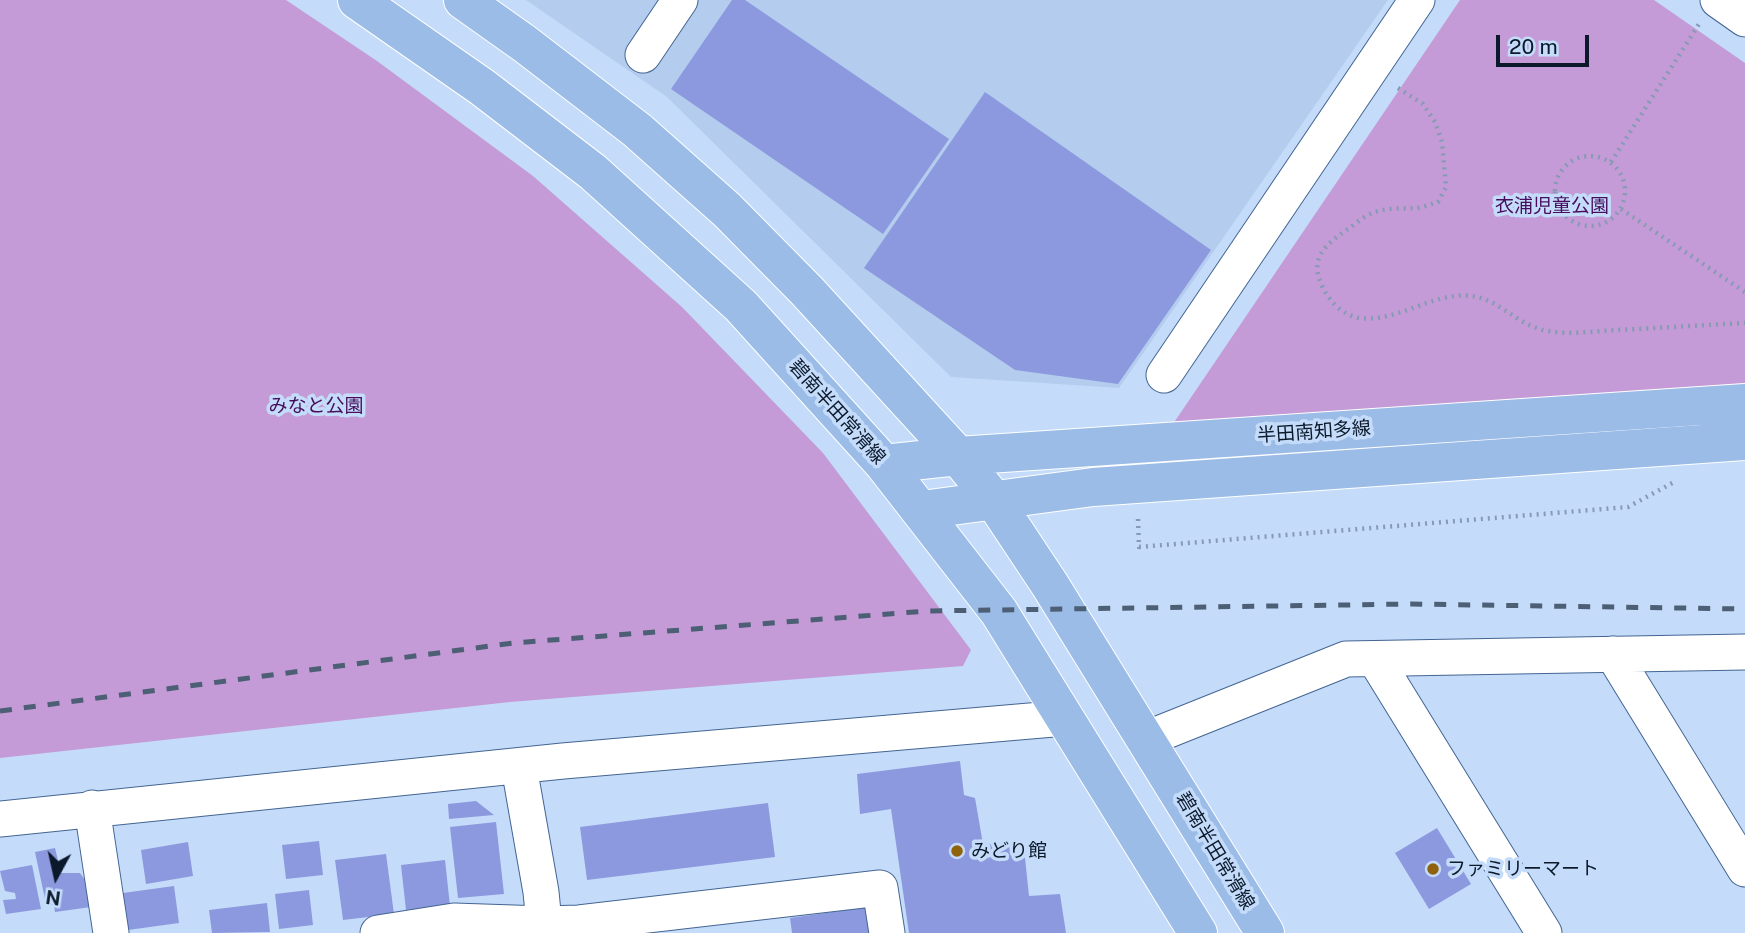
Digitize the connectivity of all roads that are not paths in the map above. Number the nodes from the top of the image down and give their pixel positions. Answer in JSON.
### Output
{"nodes":[{"id":1,"x":357,"y":0,"type":"edge"},
{"id":2,"x":463,"y":0,"type":"edge"},
{"id":3,"x":680,"y":0,"type":"edge"},
{"id":4,"x":1417,"y":0,"type":"edge"},
{"id":5,"x":1710,"y":10,"type":"edge"},
{"id":6,"x":1745,"y":19,"type":"edge"},
{"id":7,"x":643,"y":55,"type":"dead end"},
{"id":8,"x":1164,"y":375,"type":"dead end"},
{"id":9,"x":1745,"y":403,"type":"edge"},
{"id":10,"x":1745,"y":441,"type":"edge"},
{"id":11,"x":958,"y":456,"type":"junction"},
{"id":12,"x":884,"y":464,"type":"junction"},
{"id":13,"x":993,"y":499,"type":"junction"},
{"id":14,"x":922,"y":510,"type":"junction"},
{"id":15,"x":1745,"y":652,"type":"edge"},
{"id":16,"x":1613,"y":654,"type":"junction"},
{"id":17,"x":1375,"y":659,"type":"junction"},
{"id":18,"x":1065,"y":718,"type":"junction"},
{"id":19,"x":1146,"y":739,"type":"junction"},
{"id":20,"x":519,"y":767,"type":"junction"},
{"id":21,"x":92,"y":808,"type":"junction"},
{"id":22,"x":0,"y":819,"type":"edge"},
{"id":23,"x":1745,"y":869,"type":"edge"},
{"id":24,"x":544,"y":929,"type":"edge"},
{"id":25,"x":111,"y":933,"type":"edge"},
{"id":26,"x":378,"y":933,"type":"edge"},
{"id":27,"x":887,"y":933,"type":"edge"},
{"id":28,"x":1198,"y":933,"type":"edge"},
{"id":29,"x":1265,"y":933,"type":"edge"},
{"id":30,"x":1544,"y":933,"type":"edge"}],
"edges":[{"from":1,"to":12,"type":"main road","name":"碧南半田常滑線"},
{"from":2,"to":11,"type":"main road","name":"碧南半田常滑線"},
{"from":3,"to":7,"type":"street"},
{"from":4,"to":8,"type":"street"},
{"from":5,"to":6,"type":"street"},
{"from":9,"to":11,"type":"main road","name":"半田南知多線"},
{"from":10,"to":13,"type":"main road","name":"半田南知多線"},
{"from":11,"to":12,"type":"main road","name":"半田南知多線"},
{"from":11,"to":13,"type":"main road","name":"碧南半田常滑線"},
{"from":12,"to":14,"type":"main road","name":"碧南半田常滑線"},
{"from":13,"to":14,"type":"main road","name":"半田南知多線"},
{"from":13,"to":19,"type":"main road","name":"碧南半田常滑線"},
{"from":14,"to":18,"type":"main road","name":"碧南半田常滑線"},
{"from":15,"to":16,"type":"street"},
{"from":16,"to":17,"type":"street"},
{"from":16,"to":23,"type":"street"},
{"from":17,"to":19,"type":"street"},
{"from":17,"to":30,"type":"street"},
{"from":18,"to":20,"type":"street"},
{"from":18,"to":28,"type":"main road","name":"碧南半田常滑線"},
{"from":19,"to":29,"type":"main road","name":"碧南半田常滑線"},
{"from":20,"to":21,"type":"street"},
{"from":20,"to":24,"type":"street"},
{"from":21,"to":22,"type":"street"},
{"from":21,"to":25,"type":"street"},
{"from":24,"to":26,"type":"street"},
{"from":24,"to":27,"type":"street"}]}
